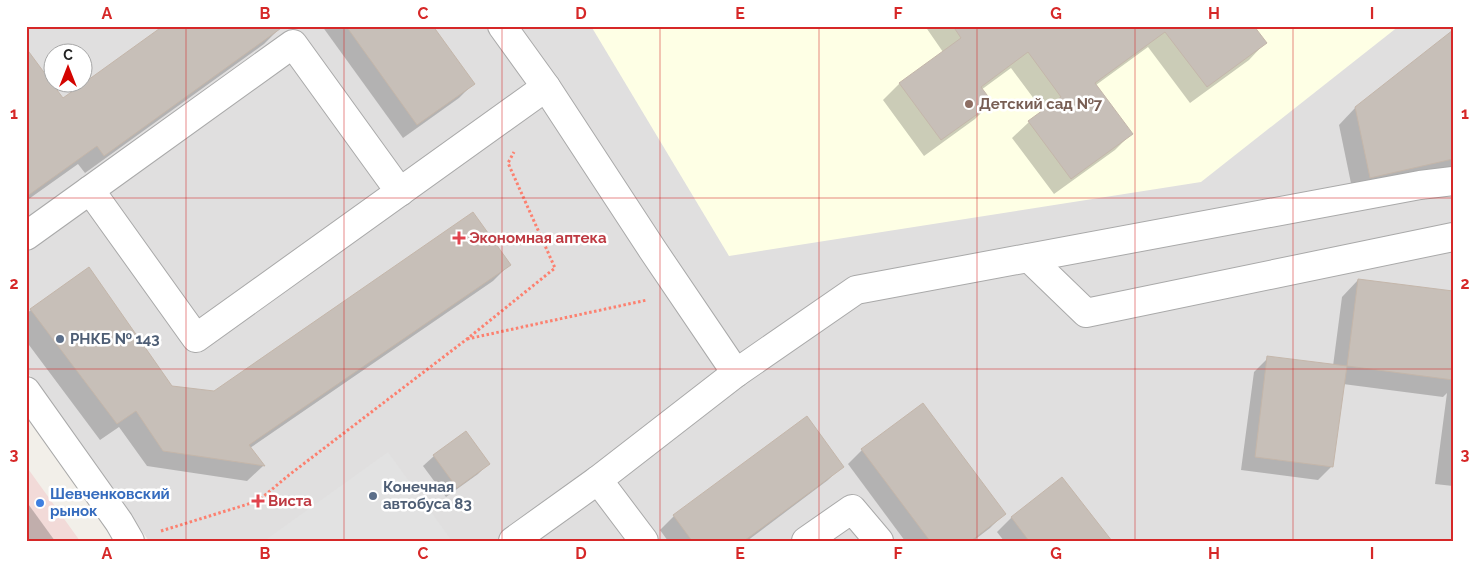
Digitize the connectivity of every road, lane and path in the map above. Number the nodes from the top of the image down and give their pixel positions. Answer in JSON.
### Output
{"nodes":[{"id":1,"x":502,"y":26,"type":"edge"},
{"id":2,"x":546,"y":87,"type":"junction"},
{"id":3,"x":508,"y":163,"type":"dead end"},
{"id":4,"x":1453,"y":182,"type":"edge"},
{"id":5,"x":90,"y":190,"type":"junction"},
{"id":6,"x":400,"y":192,"type":"junction"},
{"id":7,"x":26,"y":236,"type":"edge"},
{"id":8,"x":1453,"y":237,"type":"edge"},
{"id":9,"x":1029,"y":258,"type":"junction"},
{"id":10,"x":682,"y":293,"type":"junction"},
{"id":11,"x":467,"y":339,"type":"junction"},
{"id":12,"x":736,"y":373,"type":"junction"},
{"id":13,"x":26,"y":391,"type":"edge"},
{"id":14,"x":598,"y":480,"type":"junction"},
{"id":15,"x":156,"y":533,"type":"dead end"},
{"id":16,"x":130,"y":541,"type":"edge"},
{"id":17,"x":513,"y":541,"type":"edge"},
{"id":18,"x":644,"y":541,"type":"edge"},
{"id":19,"x":806,"y":541,"type":"edge"},
{"id":20,"x":879,"y":541,"type":"edge"}],
"edges":[{"from":1,"to":2,"type":"street"},
{"from":2,"to":6,"type":"street"},
{"from":2,"to":10,"type":"street"},
{"from":3,"to":11,"type":"path"},
{"from":4,"to":9,"type":"street"},
{"from":5,"to":6,"type":"street"},
{"from":5,"to":6,"type":"street"},
{"from":5,"to":7,"type":"street"},
{"from":8,"to":9,"type":"street"},
{"from":9,"to":12,"type":"street"},
{"from":10,"to":11,"type":"path"},
{"from":10,"to":12,"type":"street"},
{"from":11,"to":15,"type":"path"},
{"from":12,"to":14,"type":"street"},
{"from":13,"to":16,"type":"street"},
{"from":14,"to":17,"type":"street"},
{"from":14,"to":18,"type":"street"},
{"from":19,"to":20,"type":"street"}]}
